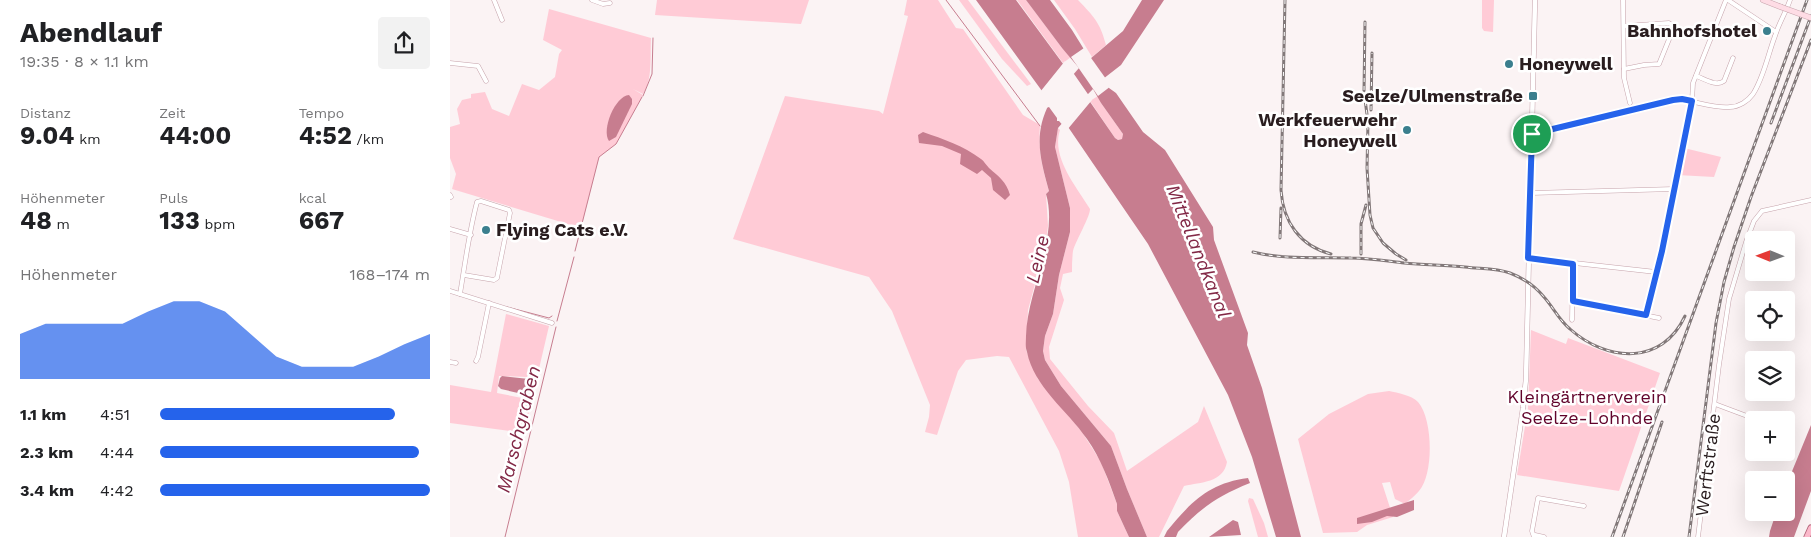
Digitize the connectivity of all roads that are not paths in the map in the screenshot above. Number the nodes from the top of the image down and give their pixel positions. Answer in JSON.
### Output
{"nodes":[{"id":1,"x":494,"y":0,"type":"edge"},
{"id":2,"x":592,"y":0,"type":"edge"},
{"id":3,"x":1535,"y":0,"type":"edge"},
{"id":4,"x":1623,"y":0,"type":"edge"},
{"id":5,"x":1727,"y":0,"type":"edge"},
{"id":6,"x":1763,"y":0,"type":"edge"},
{"id":7,"x":1790,"y":0,"type":"edge"},
{"id":8,"x":610,"y":3,"type":"dead end"},
{"id":9,"x":1811,"y":18,"type":"edge"},
{"id":10,"x":502,"y":20,"type":"dead end"},
{"id":11,"x":1624,"y":26,"type":"junction"},
{"id":12,"x":1776,"y":32,"type":"junction"},
{"id":13,"x":1733,"y":58,"type":"dead end"},
{"id":14,"x":450,"y":63,"type":"edge"},
{"id":15,"x":1624,"y":69,"type":"junction"},
{"id":16,"x":1696,"y":76,"type":"junction"},
{"id":17,"x":486,"y":81,"type":"dead end"},
{"id":18,"x":1692,"y":101,"type":"junction"},
{"id":19,"x":1630,"y":103,"type":"dead end"},
{"id":20,"x":1532,"y":134,"type":"junction"},
{"id":21,"x":1674,"y":189,"type":"junction"},
{"id":22,"x":1531,"y":192,"type":"junction"},
{"id":23,"x":1811,"y":200,"type":"edge"},
{"id":24,"x":450,"y":229,"type":"edge"},
{"id":25,"x":471,"y":236,"type":"junction"},
{"id":26,"x":1528,"y":258,"type":"junction"},
{"id":27,"x":1573,"y":264,"type":"junction"},
{"id":28,"x":1656,"y":272,"type":"junction"},
{"id":29,"x":464,"y":274,"type":"junction"},
{"id":30,"x":450,"y":291,"type":"edge"},
{"id":31,"x":460,"y":294,"type":"junction"},
{"id":32,"x":1573,"y":301,"type":"junction"},
{"id":33,"x":489,"y":303,"type":"junction"},
{"id":34,"x":1646,"y":315,"type":"junction"},
{"id":35,"x":1659,"y":318,"type":"dead end"},
{"id":36,"x":1572,"y":320,"type":"dead end"},
{"id":37,"x":552,"y":323,"type":"dead end"},
{"id":38,"x":476,"y":361,"type":"dead end"},
{"id":39,"x":450,"y":362,"type":"edge"},
{"id":40,"x":456,"y":363,"type":"dead end"},
{"id":41,"x":1715,"y":404,"type":"junction"},
{"id":42,"x":1745,"y":416,"type":"edge"},
{"id":43,"x":1584,"y":506,"type":"dead end"},
{"id":44,"x":1811,"y":528,"type":"edge"},
{"id":45,"x":1534,"y":536,"type":"edge"},
{"id":46,"x":1504,"y":537,"type":"edge"},
{"id":47,"x":1544,"y":537,"type":"edge"},
{"id":48,"x":1698,"y":537,"type":"edge"},
{"id":49,"x":1808,"y":537,"type":"edge"}],
"edges":[{"from":1,"to":10,"type":"street"},
{"from":2,"to":8,"type":"street"},
{"from":3,"to":20,"type":"street"},
{"from":4,"to":11,"type":"street"},
{"from":5,"to":12,"type":"street"},
{"from":5,"to":16,"type":"street"},
{"from":6,"to":9,"type":"main road","bridge":true},
{"from":7,"to":12,"type":"street"},
{"from":11,"to":15,"type":"street"},
{"from":11,"to":15,"type":"street"},
{"from":12,"to":18,"type":"street"},
{"from":13,"to":16,"type":"street"},
{"from":14,"to":17,"type":"street"},
{"from":15,"to":19,"type":"street"},
{"from":16,"to":18,"type":"street"},
{"from":18,"to":20,"type":"street"},
{"from":18,"to":21,"type":"street"},
{"from":20,"to":22,"type":"street"},
{"from":21,"to":22,"type":"street"},
{"from":21,"to":28,"type":"street"},
{"from":22,"to":26,"type":"street"},
{"from":23,"to":41,"type":"street"},
{"from":24,"to":25,"type":"street"},
{"from":25,"to":29,"type":"street"},
{"from":25,"to":29,"type":"street"},
{"from":26,"to":27,"type":"street"},
{"from":26,"to":46,"type":"street"},
{"from":27,"to":28,"type":"street"},
{"from":27,"to":32,"type":"street"},
{"from":28,"to":34,"type":"street"},
{"from":29,"to":31,"type":"street"},
{"from":30,"to":31,"type":"street"},
{"from":31,"to":33,"type":"street"},
{"from":32,"to":34,"type":"street"},
{"from":32,"to":36,"type":"street"},
{"from":33,"to":37,"type":"street"},
{"from":33,"to":38,"type":"street"},
{"from":34,"to":35,"type":"street"},
{"from":39,"to":40,"type":"street"},
{"from":41,"to":42,"type":"street","name":"Werftstraße"},
{"from":41,"to":48,"type":"street","name":"Werftstraße"},
{"from":43,"to":45,"type":"street"},
{"from":44,"to":49,"type":"main road"},
{"from":45,"to":47,"type":"street"}]}
